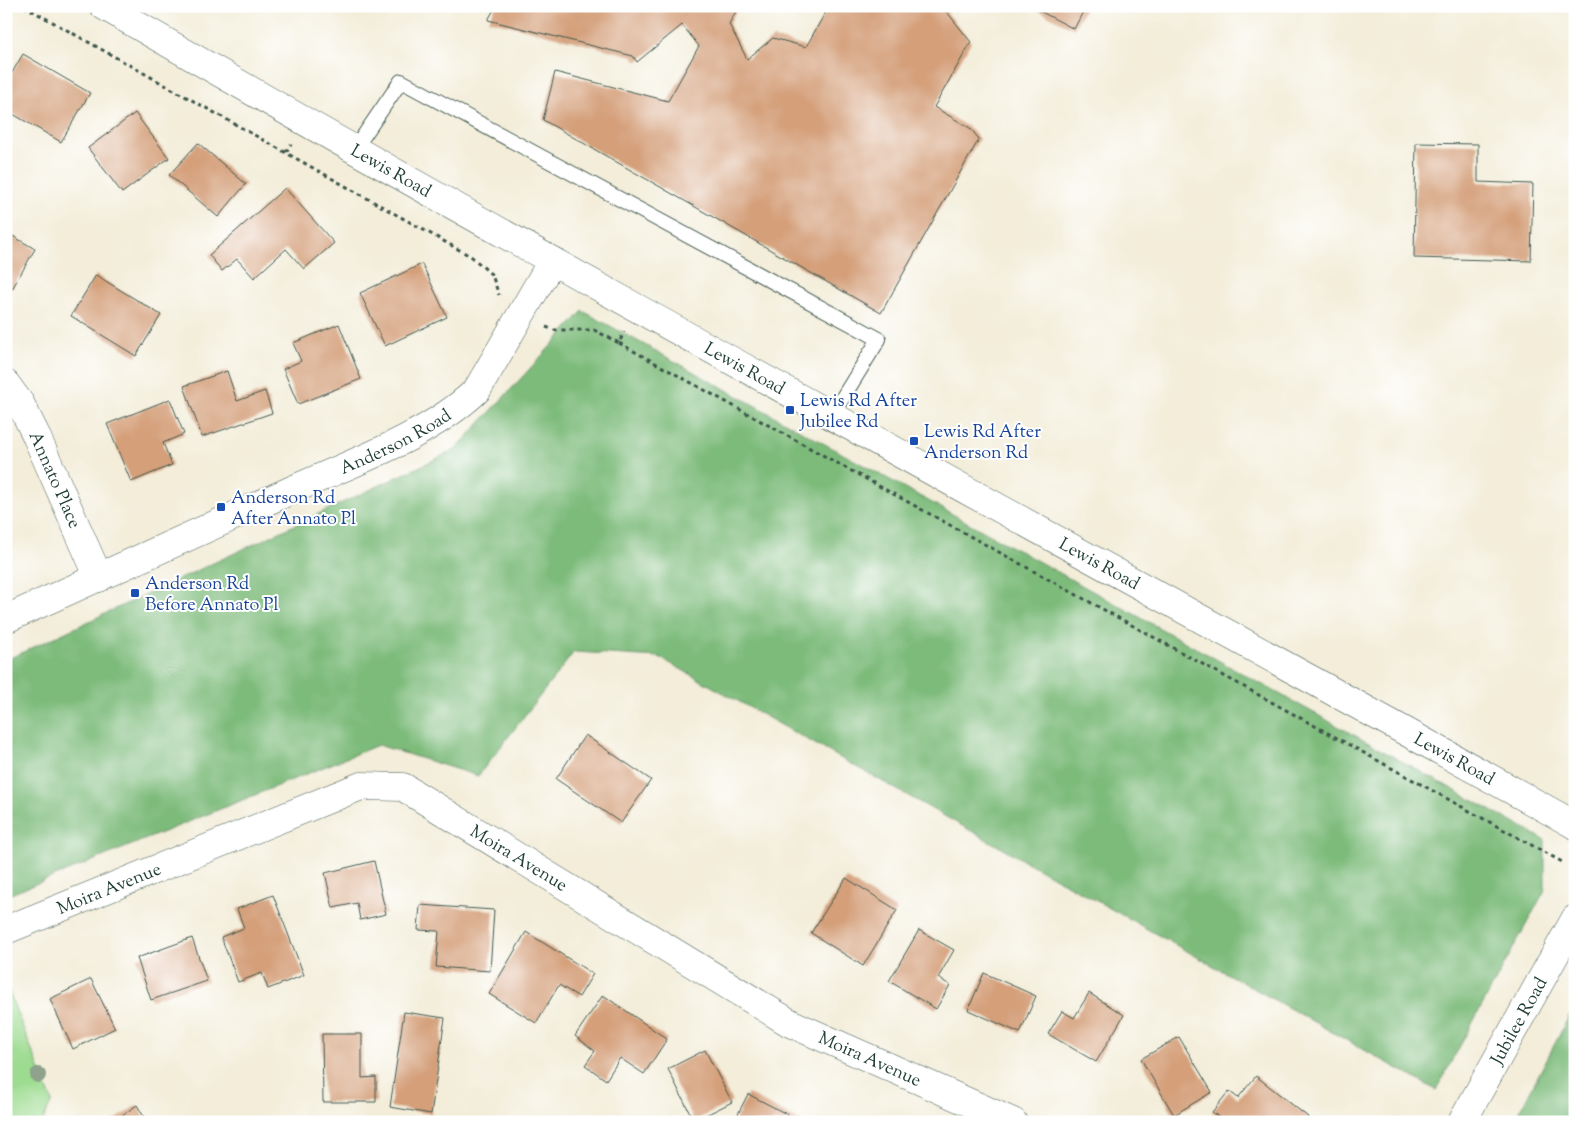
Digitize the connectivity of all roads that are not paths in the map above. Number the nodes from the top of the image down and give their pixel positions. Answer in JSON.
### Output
{"nodes":[{"id":1,"x":104,"y":6,"type":"edge"},
{"id":2,"x":354,"y":150,"type":"junction"},
{"id":3,"x":552,"y":261,"type":"junction"},
{"id":4,"x":6,"y":384,"type":"edge"},
{"id":5,"x":832,"y":416,"type":"junction"},
{"id":6,"x":99,"y":578,"type":"junction"},
{"id":7,"x":6,"y":619,"type":"edge"},
{"id":8,"x":1575,"y":825,"type":"edge"},
{"id":9,"x":1575,"y":919,"type":"edge"},
{"id":10,"x":6,"y":930,"type":"edge"},
{"id":11,"x":1013,"y":1122,"type":"edge"},
{"id":12,"x":1462,"y":1122,"type":"edge"}],
"edges":[{"from":1,"to":2,"type":"street","name":"Lewis Road"},
{"from":2,"to":3,"type":"street","name":"Lewis Road"},
{"from":2,"to":5,"type":"lane"},
{"from":3,"to":5,"type":"street","name":"Lewis Road"},
{"from":3,"to":6,"type":"street","name":"Anderson Road"},
{"from":4,"to":6,"type":"street","name":"Annato Place"},
{"from":5,"to":8,"type":"street","name":"Lewis Road"},
{"from":6,"to":7,"type":"street","name":"Anderson Road"},
{"from":9,"to":12,"type":"street","name":"Jubilee Road"},
{"from":10,"to":11,"type":"street","name":"Moira Avenue"}]}
